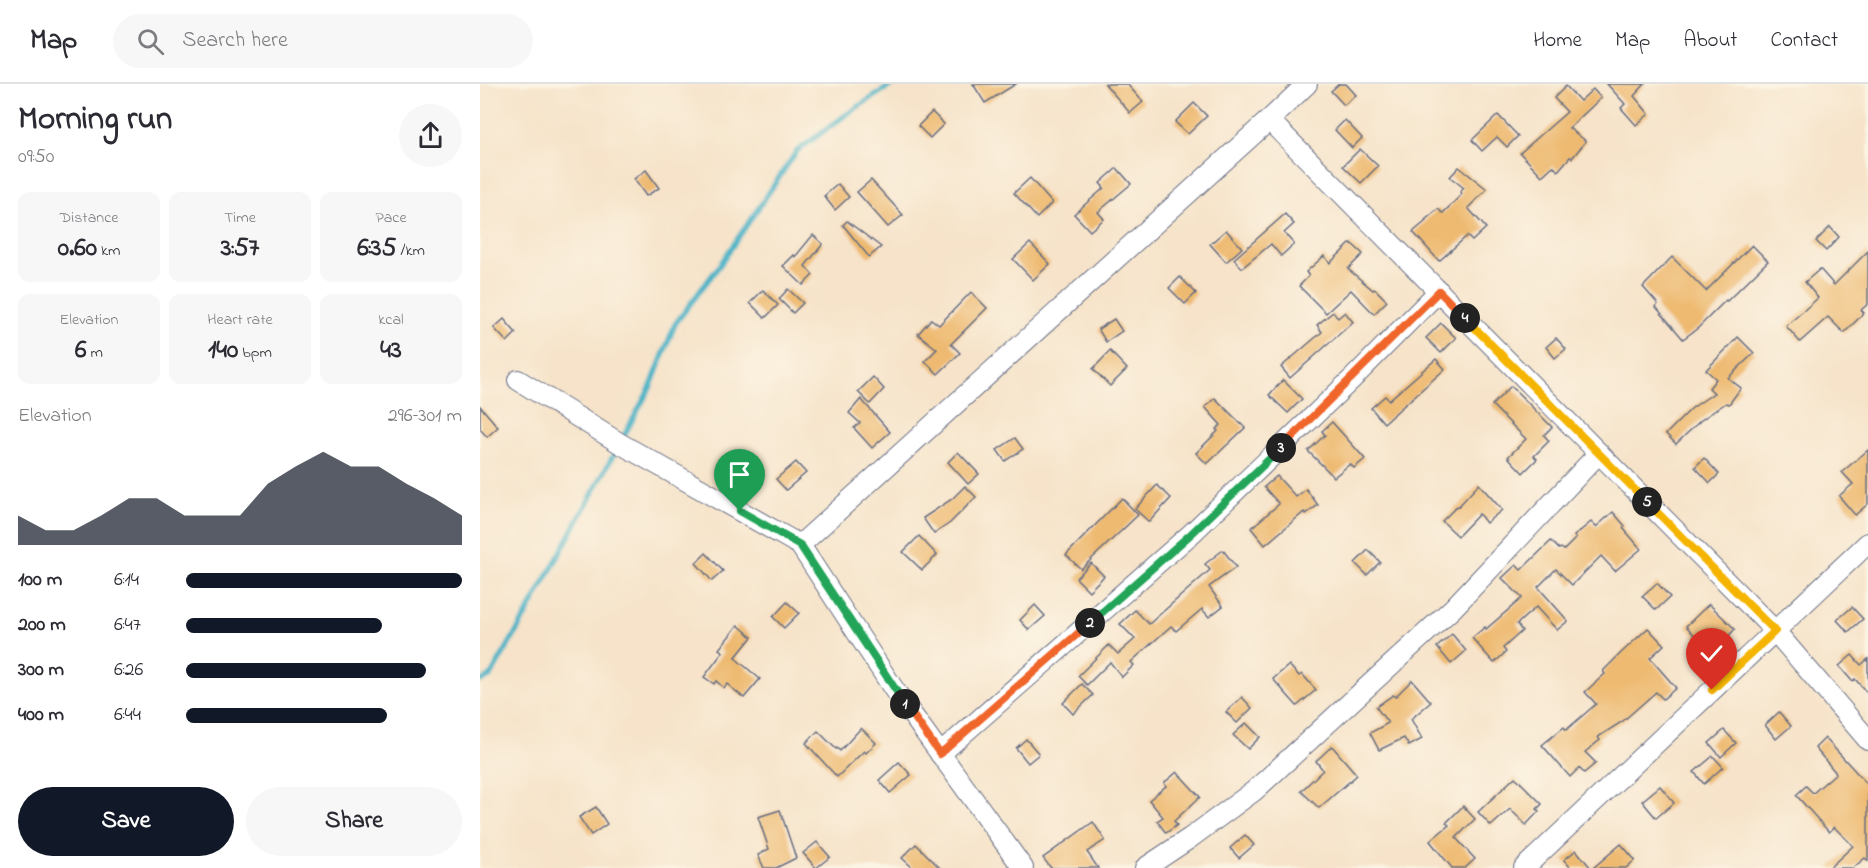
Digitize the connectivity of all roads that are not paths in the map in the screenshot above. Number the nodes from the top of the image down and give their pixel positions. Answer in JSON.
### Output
{"nodes":[{"id":1,"x":1307,"y":84,"type":"edge"},
{"id":2,"x":1269,"y":120,"type":"junction"},
{"id":3,"x":1439,"y":291,"type":"junction"},
{"id":4,"x":518,"y":380,"type":"dead end"},
{"id":5,"x":1599,"y":453,"type":"junction"},
{"id":6,"x":1868,"y":543,"type":"edge"},
{"id":7,"x":800,"y":545,"type":"junction"},
{"id":8,"x":1775,"y":631,"type":"junction"},
{"id":9,"x":1868,"y":740,"type":"edge"},
{"id":10,"x":940,"y":754,"type":"junction"},
{"id":11,"x":1023,"y":868,"type":"edge"},
{"id":12,"x":1145,"y":868,"type":"edge"},
{"id":13,"x":1524,"y":868,"type":"edge"}],
"edges":[{"from":1,"to":2,"type":"street"},
{"from":2,"to":3,"type":"street"},
{"from":2,"to":7,"type":"street"},
{"from":3,"to":5,"type":"street"},
{"from":3,"to":10,"type":"street"},
{"from":4,"to":7,"type":"street"},
{"from":5,"to":8,"type":"street"},
{"from":5,"to":12,"type":"street"},
{"from":6,"to":8,"type":"street"},
{"from":7,"to":10,"type":"street"},
{"from":8,"to":9,"type":"street"},
{"from":8,"to":13,"type":"street"},
{"from":10,"to":11,"type":"street"}]}
